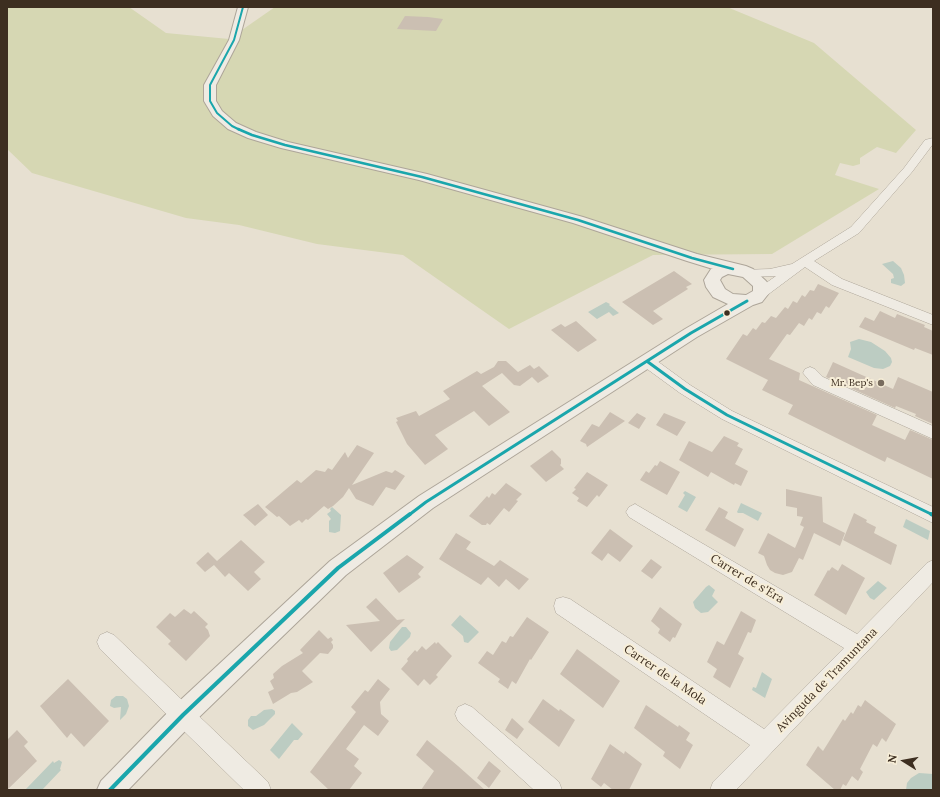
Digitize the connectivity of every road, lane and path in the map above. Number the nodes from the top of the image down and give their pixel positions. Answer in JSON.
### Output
{"nodes":[{"id":1,"x":243,"y":7,"type":"edge"},
{"id":2,"x":933,"y":141,"type":"edge"},
{"id":3,"x":678,"y":254,"type":"junction"},
{"id":4,"x":801,"y":264,"type":"junction"},
{"id":5,"x":732,"y":269,"type":"junction"},
{"id":6,"x":748,"y":273,"type":"junction"},
{"id":7,"x":716,"y":288,"type":"junction"},
{"id":8,"x":754,"y":297,"type":"junction"},
{"id":9,"x":933,"y":320,"type":"edge"},
{"id":10,"x":691,"y":334,"type":"junction"},
{"id":11,"x":648,"y":362,"type":"junction"},
{"id":12,"x":810,"y":373,"type":"dead end"},
{"id":13,"x":933,"y":433,"type":"edge"},
{"id":14,"x":635,"y":512,"type":"dead end"},
{"id":15,"x":933,"y":515,"type":"edge"},
{"id":16,"x":933,"y":569,"type":"edge"},
{"id":17,"x":563,"y":606,"type":"dead end"},
{"id":18,"x":107,"y":642,"type":"dead end"},
{"id":19,"x":859,"y":646,"type":"junction"},
{"id":20,"x":465,"y":714,"type":"dead end"},
{"id":21,"x":184,"y":715,"type":"junction"},
{"id":22,"x":766,"y":743,"type":"junction"},
{"id":23,"x":110,"y":790,"type":"edge"},
{"id":24,"x":260,"y":790,"type":"edge"},
{"id":25,"x":551,"y":790,"type":"edge"},
{"id":26,"x":721,"y":790,"type":"edge"}],
"edges":[{"from":1,"to":3,"type":"street"},
{"from":2,"to":4,"type":"street"},
{"from":3,"to":5,"type":"street"},
{"from":3,"to":7,"type":"street"},
{"from":4,"to":6,"type":"street"},
{"from":4,"to":8,"type":"street"},
{"from":4,"to":9,"type":"street"},
{"from":5,"to":6,"type":"street"},
{"from":5,"to":7,"type":"street"},
{"from":6,"to":8,"type":"street"},
{"from":7,"to":8,"type":"street"},
{"from":7,"to":10,"type":"street"},
{"from":8,"to":10,"type":"street"},
{"from":10,"to":11,"type":"street"},
{"from":11,"to":15,"type":"street"},
{"from":11,"to":21,"type":"street"},
{"from":12,"to":13,"type":"street"},
{"from":14,"to":19,"type":"street","name":"Carrer de s'Era"},
{"from":16,"to":19,"type":"street","name":"Avinguda de Tramuntana"},
{"from":17,"to":22,"type":"street","name":"Carrer de la Mola"},
{"from":18,"to":21,"type":"street"},
{"from":19,"to":22,"type":"street","name":"Avinguda de Tramuntana"},
{"from":20,"to":25,"type":"street"},
{"from":21,"to":23,"type":"street"},
{"from":21,"to":24,"type":"street"},
{"from":22,"to":26,"type":"street","name":"Avinguda de Tramuntana"}]}
